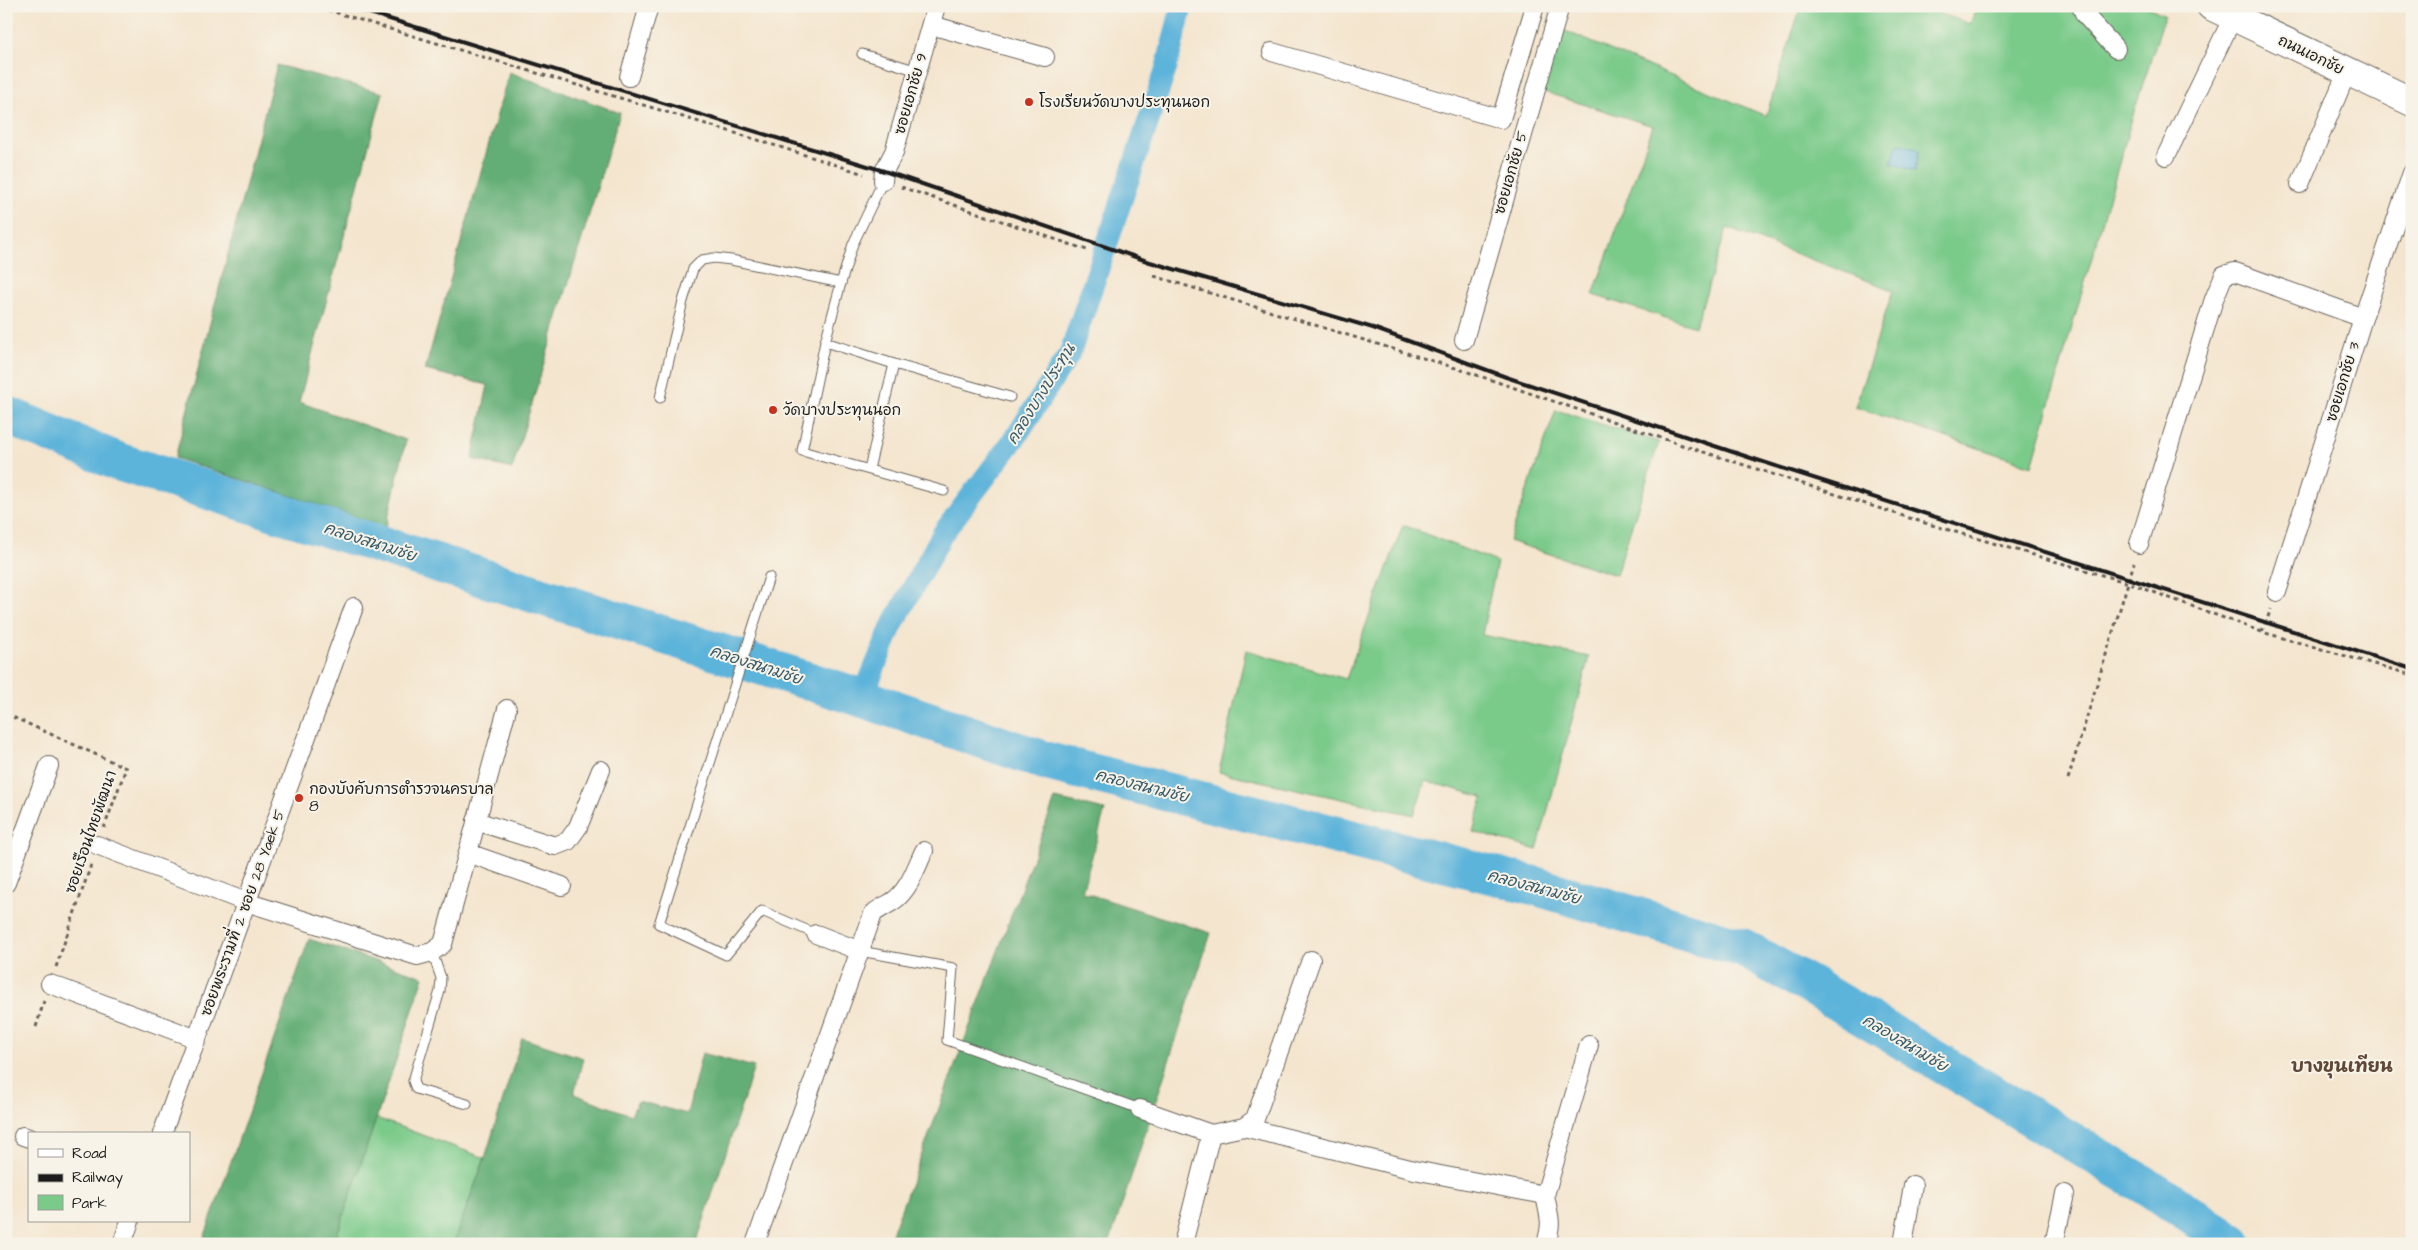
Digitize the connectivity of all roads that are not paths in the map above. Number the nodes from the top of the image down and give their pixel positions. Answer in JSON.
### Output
{"nodes":[{"id":1,"x":649,"y":6,"type":"edge"},
{"id":2,"x":936,"y":6,"type":"edge"},
{"id":3,"x":1535,"y":6,"type":"edge"},
{"id":4,"x":1560,"y":6,"type":"edge"},
{"id":5,"x":2081,"y":6,"type":"edge"},
{"id":6,"x":2228,"y":10,"type":"edge"},
{"id":7,"x":931,"y":25,"type":"junction"},
{"id":8,"x":2116,"y":49,"type":"dead end"},
{"id":9,"x":1272,"y":52,"type":"dead end"},
{"id":10,"x":862,"y":54,"type":"dead end"},
{"id":11,"x":1045,"y":58,"type":"dead end"},
{"id":12,"x":918,"y":71,"type":"junction"},
{"id":13,"x":2347,"y":72,"type":"junction"},
{"id":14,"x":629,"y":77,"type":"dead end"},
{"id":15,"x":2412,"y":102,"type":"edge"},
{"id":16,"x":2166,"y":156,"type":"dead end"},
{"id":17,"x":2412,"y":173,"type":"edge"},
{"id":18,"x":883,"y":181,"type":"joint"},
{"id":19,"x":2300,"y":184,"type":"dead end"},
{"id":20,"x":841,"y":282,"type":"junction"},
{"id":21,"x":2362,"y":318,"type":"junction"},
{"id":22,"x":1464,"y":340,"type":"dead end"},
{"id":23,"x":825,"y":342,"type":"junction"},
{"id":24,"x":894,"y":364,"type":"junction"},
{"id":25,"x":1010,"y":397,"type":"dead end"},
{"id":26,"x":660,"y":398,"type":"dead end"},
{"id":27,"x":868,"y":469,"type":"junction"},
{"id":28,"x":944,"y":491,"type":"dead end"},
{"id":29,"x":2139,"y":544,"type":"road end"},
{"id":30,"x":769,"y":576,"type":"dead end"},
{"id":31,"x":2277,"y":592,"type":"dead end"},
{"id":32,"x":354,"y":607,"type":"dead end"},
{"id":33,"x":507,"y":709,"type":"dead end"},
{"id":34,"x":49,"y":766,"type":"dead end"},
{"id":35,"x":601,"y":770,"type":"dead end"},
{"id":36,"x":476,"y":821,"type":"junction"},
{"id":37,"x":97,"y":846,"type":"road end"},
{"id":38,"x":924,"y":852,"type":"dead end"},
{"id":39,"x":468,"y":853,"type":"junction"},
{"id":40,"x":6,"y":883,"type":"edge"},
{"id":41,"x":562,"y":886,"type":"dead end"},
{"id":42,"x":246,"y":902,"type":"junction"},
{"id":43,"x":816,"y":934,"type":"joint"},
{"id":44,"x":860,"y":950,"type":"junction"},
{"id":45,"x":432,"y":952,"type":"junction"},
{"id":46,"x":1311,"y":960,"type":"dead end"},
{"id":47,"x":50,"y":984,"type":"road end"},
{"id":48,"x":197,"y":1039,"type":"junction"},
{"id":49,"x":1589,"y":1045,"type":"dead end"},
{"id":50,"x":468,"y":1104,"type":"dead end"},
{"id":51,"x":1140,"y":1109,"type":"joint"},
{"id":52,"x":1244,"y":1127,"type":"junction"},
{"id":53,"x":163,"y":1132,"type":"edge"},
{"id":54,"x":1212,"y":1134,"type":"junction"},
{"id":55,"x":1913,"y":1185,"type":"dead end"},
{"id":56,"x":2065,"y":1194,"type":"dead end"},
{"id":57,"x":1545,"y":1195,"type":"junction"},
{"id":58,"x":130,"y":1222,"type":"edge"},
{"id":59,"x":122,"y":1244,"type":"edge"},
{"id":60,"x":755,"y":1244,"type":"edge"},
{"id":61,"x":1183,"y":1244,"type":"edge"},
{"id":62,"x":1546,"y":1244,"type":"edge"},
{"id":63,"x":1903,"y":1244,"type":"edge"},
{"id":64,"x":2054,"y":1244,"type":"edge"}],
"edges":[{"from":1,"to":14,"type":"street"},
{"from":2,"to":7,"type":"street","name":"ซอยเอกชัย 9"},
{"from":3,"to":9,"type":"street"},
{"from":4,"to":22,"type":"street","name":"ซอยเอกชัย 5"},
{"from":5,"to":8,"type":"street"},
{"from":6,"to":13,"type":"main road","name":"ถนนเอกชัย"},
{"from":6,"to":16,"type":"street"},
{"from":7,"to":11,"type":"street"},
{"from":7,"to":12,"type":"street","name":"ซอยเอกชัย 9"},
{"from":10,"to":12,"type":"lane"},
{"from":12,"to":18,"type":"street","name":"ซอยเอกชัย 9"},
{"from":13,"to":15,"type":"main road","name":"ถนนเอกชัย"},
{"from":13,"to":19,"type":"street"},
{"from":17,"to":21,"type":"street","name":"ซอยเอกชัย 3"},
{"from":18,"to":20,"type":"lane"},
{"from":20,"to":23,"type":"lane"},
{"from":20,"to":26,"type":"lane"},
{"from":21,"to":29,"type":"street"},
{"from":21,"to":31,"type":"street","name":"ซอยเอกชัย 3"},
{"from":23,"to":24,"type":"lane"},
{"from":23,"to":27,"type":"lane"},
{"from":24,"to":25,"type":"lane"},
{"from":24,"to":27,"type":"lane"},
{"from":27,"to":28,"type":"lane"},
{"from":30,"to":43,"type":"lane"},
{"from":32,"to":42,"type":"street","name":"ซอยพระรามที่ 2 ซอย 28 Yaek 5"},
{"from":33,"to":36,"type":"street"},
{"from":34,"to":40,"type":"street"},
{"from":35,"to":36,"type":"street"},
{"from":36,"to":39,"type":"street"},
{"from":37,"to":42,"type":"street"},
{"from":38,"to":44,"type":"street"},
{"from":39,"to":41,"type":"street"},
{"from":39,"to":45,"type":"street"},
{"from":42,"to":45,"type":"street"},
{"from":42,"to":48,"type":"street","name":"ซอยพระรามที่ 2 ซอย 28 Yaek 5"},
{"from":43,"to":44,"type":"street"},
{"from":44,"to":51,"type":"lane"},
{"from":44,"to":60,"type":"street"},
{"from":45,"to":50,"type":"lane"},
{"from":46,"to":52,"type":"street"},
{"from":47,"to":48,"type":"street"},
{"from":48,"to":53,"type":"street","name":"ซอยพระรามที่ 2 ซอย 28 Yaek 5"},
{"from":49,"to":57,"type":"street"},
{"from":51,"to":54,"type":"street"},
{"from":52,"to":54,"type":"street"},
{"from":52,"to":57,"type":"street"},
{"from":54,"to":61,"type":"street"},
{"from":55,"to":63,"type":"street"},
{"from":56,"to":64,"type":"street"},
{"from":57,"to":62,"type":"street"},
{"from":58,"to":59,"type":"street"}]}
